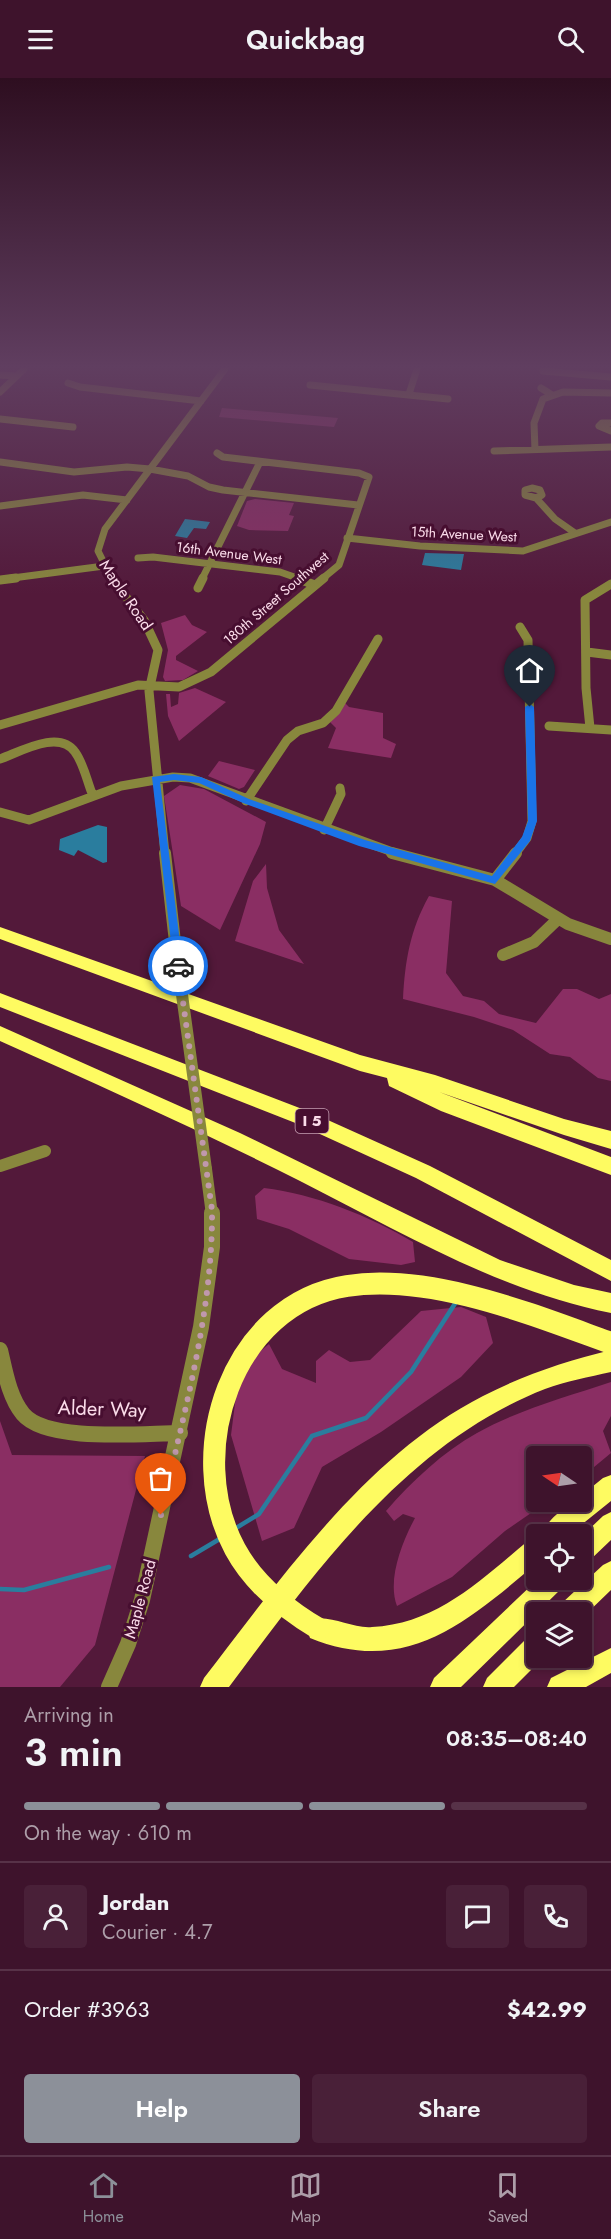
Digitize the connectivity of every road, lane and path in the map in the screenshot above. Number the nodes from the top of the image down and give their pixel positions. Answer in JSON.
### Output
{"nodes":[{"id":1,"x":169,"y":444,"type":"edge"},
{"id":2,"x":534,"y":444,"type":"edge"},
{"id":3,"x":611,"y":446,"type":"edge"},
{"id":4,"x":535,"y":450,"type":"junction"},
{"id":5,"x":494,"y":451,"type":"dead end"},
{"id":6,"x":217,"y":453,"type":"dead end"},
{"id":7,"x":0,"y":462,"type":"edge"},
{"id":8,"x":260,"y":462,"type":"junction"},
{"id":9,"x":150,"y":469,"type":"junction"},
{"id":10,"x":245,"y":493,"type":"junction"},
{"id":11,"x":536,"y":498,"type":"dead end"},
{"id":12,"x":127,"y":500,"type":"junction"},
{"id":13,"x":358,"y":505,"type":"junction"},
{"id":14,"x":0,"y":506,"type":"edge"},
{"id":15,"x":611,"y":522,"type":"edge"},
{"id":16,"x":575,"y":533,"type":"junction"},
{"id":17,"x":347,"y":538,"type":"junction"},
{"id":18,"x":138,"y":558,"type":"dead end"},
{"id":19,"x":210,"y":563,"type":"junction"},
{"id":20,"x":104,"y":566,"type":"junction"},
{"id":21,"x":0,"y":580,"type":"edge"},
{"id":22,"x":611,"y":584,"type":"edge"},
{"id":23,"x":315,"y":585,"type":"junction"},
{"id":24,"x":198,"y":588,"type":"dead end"},
{"id":25,"x":520,"y":627,"type":"dead end"},
{"id":26,"x":378,"y":639,"type":"dead end"},
{"id":27,"x":587,"y":652,"type":"junction"},
{"id":28,"x":611,"y":655,"type":"edge"},
{"id":29,"x":149,"y":686,"type":"junction"},
{"id":30,"x":0,"y":725,"type":"edge"},
{"id":31,"x":549,"y":726,"type":"dead end"},
{"id":32,"x":590,"y":728,"type":"junction"},
{"id":33,"x":611,"y":730,"type":"edge"},
{"id":34,"x":0,"y":759,"type":"edge"},
{"id":35,"x":155,"y":779,"type":"junction"},
{"id":36,"x":340,"y":788,"type":"dead end"},
{"id":37,"x":93,"y":796,"type":"junction"},
{"id":38,"x":246,"y":801,"type":"junction"},
{"id":39,"x":0,"y":812,"type":"edge"},
{"id":40,"x":324,"y":830,"type":"junction"},
{"id":41,"x":495,"y":880,"type":"junction"},
{"id":42,"x":558,"y":919,"type":"junction"},
{"id":43,"x":0,"y":933,"type":"edge"},
{"id":44,"x":611,"y":939,"type":"edge"},
{"id":45,"x":503,"y":955,"type":"dead end"},
{"id":46,"x":0,"y":1000,"type":"edge"},
{"id":47,"x":0,"y":1033,"type":"edge"},
{"id":48,"x":360,"y":1063,"type":"junction"},
{"id":49,"x":611,"y":1140,"type":"edge"},
{"id":50,"x":45,"y":1151,"type":"dead end"},
{"id":51,"x":0,"y":1166,"type":"edge"},
{"id":52,"x":611,"y":1166,"type":"edge"},
{"id":53,"x":611,"y":1271,"type":"edge"},
{"id":54,"x":611,"y":1304,"type":"edge"},
{"id":55,"x":611,"y":1343,"type":"edge"},
{"id":56,"x":0,"y":1350,"type":"edge"},
{"id":57,"x":611,"y":1361,"type":"edge"},
{"id":58,"x":180,"y":1433,"type":"junction"},
{"id":59,"x":611,"y":1486,"type":"edge"},
{"id":60,"x":565,"y":1524,"type":"edge"},
{"id":61,"x":611,"y":1524,"type":"edge"},
{"id":62,"x":592,"y":1542,"type":"edge"},
{"id":63,"x":526,"y":1557,"type":"edge"},
{"id":64,"x":611,"y":1573,"type":"edge"},
{"id":65,"x":544,"y":1590,"type":"edge"},
{"id":66,"x":581,"y":1602,"type":"edge"},
{"id":67,"x":526,"y":1657,"type":"edge"},
{"id":68,"x":611,"y":1660,"type":"edge"},
{"id":69,"x":109,"y":1687,"type":"edge"},
{"id":70,"x":213,"y":1687,"type":"edge"},
{"id":71,"x":443,"y":1687,"type":"edge"},
{"id":72,"x":496,"y":1687,"type":"edge"},
{"id":73,"x":560,"y":1687,"type":"edge"}],
"edges":[{"from":1,"to":9,"type":"street","name":"Maple Road"},
{"from":2,"to":4,"type":"street"},
{"from":3,"to":4,"type":"street"},
{"from":4,"to":5,"type":"street"},
{"from":6,"to":8,"type":"street"},
{"from":7,"to":9,"type":"street"},
{"from":8,"to":10,"type":"street"},
{"from":8,"to":13,"type":"street","name":"180th Street Southwest"},
{"from":9,"to":10,"type":"street"},
{"from":9,"to":12,"type":"street","name":"Maple Road"},
{"from":10,"to":13,"type":"street"},
{"from":10,"to":19,"type":"street"},
{"from":11,"to":16,"type":"street"},
{"from":12,"to":14,"type":"street"},
{"from":12,"to":20,"type":"street","name":"Maple Road"},
{"from":13,"to":17,"type":"street","name":"180th Street Southwest"},
{"from":15,"to":16,"type":"street","name":"15th Avenue West"},
{"from":16,"to":17,"type":"street","name":"15th Avenue West"},
{"from":17,"to":23,"type":"street","name":"180th Street Southwest"},
{"from":18,"to":19,"type":"street","name":"16th Avenue West"},
{"from":19,"to":23,"type":"street","name":"16th Avenue West"},
{"from":19,"to":24,"type":"street"},
{"from":20,"to":21,"type":"street"},
{"from":20,"to":29,"type":"street","name":"Maple Road"},
{"from":22,"to":27,"type":"street"},
{"from":23,"to":29,"type":"street","name":"180th Street Southwest"},
{"from":25,"to":41,"type":"street"},
{"from":26,"to":38,"type":"street"},
{"from":27,"to":28,"type":"street"},
{"from":27,"to":32,"type":"street"},
{"from":29,"to":30,"type":"street","name":"180th Street Southwest"},
{"from":29,"to":35,"type":"street","name":"Maple Road"},
{"from":31,"to":32,"type":"street"},
{"from":32,"to":33,"type":"street"},
{"from":34,"to":37,"type":"street"},
{"from":35,"to":37,"type":"street"},
{"from":35,"to":38,"type":"street"},
{"from":35,"to":58,"type":"street","name":"Maple Road","bridge":true},
{"from":36,"to":40,"type":"street"},
{"from":37,"to":39,"type":"street"},
{"from":38,"to":40,"type":"street"},
{"from":40,"to":41,"type":"street"},
{"from":41,"to":42,"type":"street"},
{"from":42,"to":44,"type":"street"},
{"from":42,"to":45,"type":"street"},
{"from":43,"to":48,"type":"highway"},
{"from":46,"to":53,"type":"highway","number":"I 5"},
{"from":47,"to":54,"type":"highway"},
{"from":48,"to":49,"type":"highway"},
{"from":48,"to":52,"type":"highway"},
{"from":50,"to":51,"type":"street"},
{"from":55,"to":63,"type":"highway","bridge":true},
{"from":56,"to":58,"type":"street","name":"Alder Way"},
{"from":57,"to":70,"type":"highway"},
{"from":58,"to":69,"type":"street","name":"Maple Road"},
{"from":59,"to":60,"type":"highway"},
{"from":61,"to":62,"type":"highway"},
{"from":64,"to":66,"type":"highway"},
{"from":65,"to":71,"type":"highway"},
{"from":67,"to":72,"type":"highway"},
{"from":68,"to":73,"type":"highway"}]}
